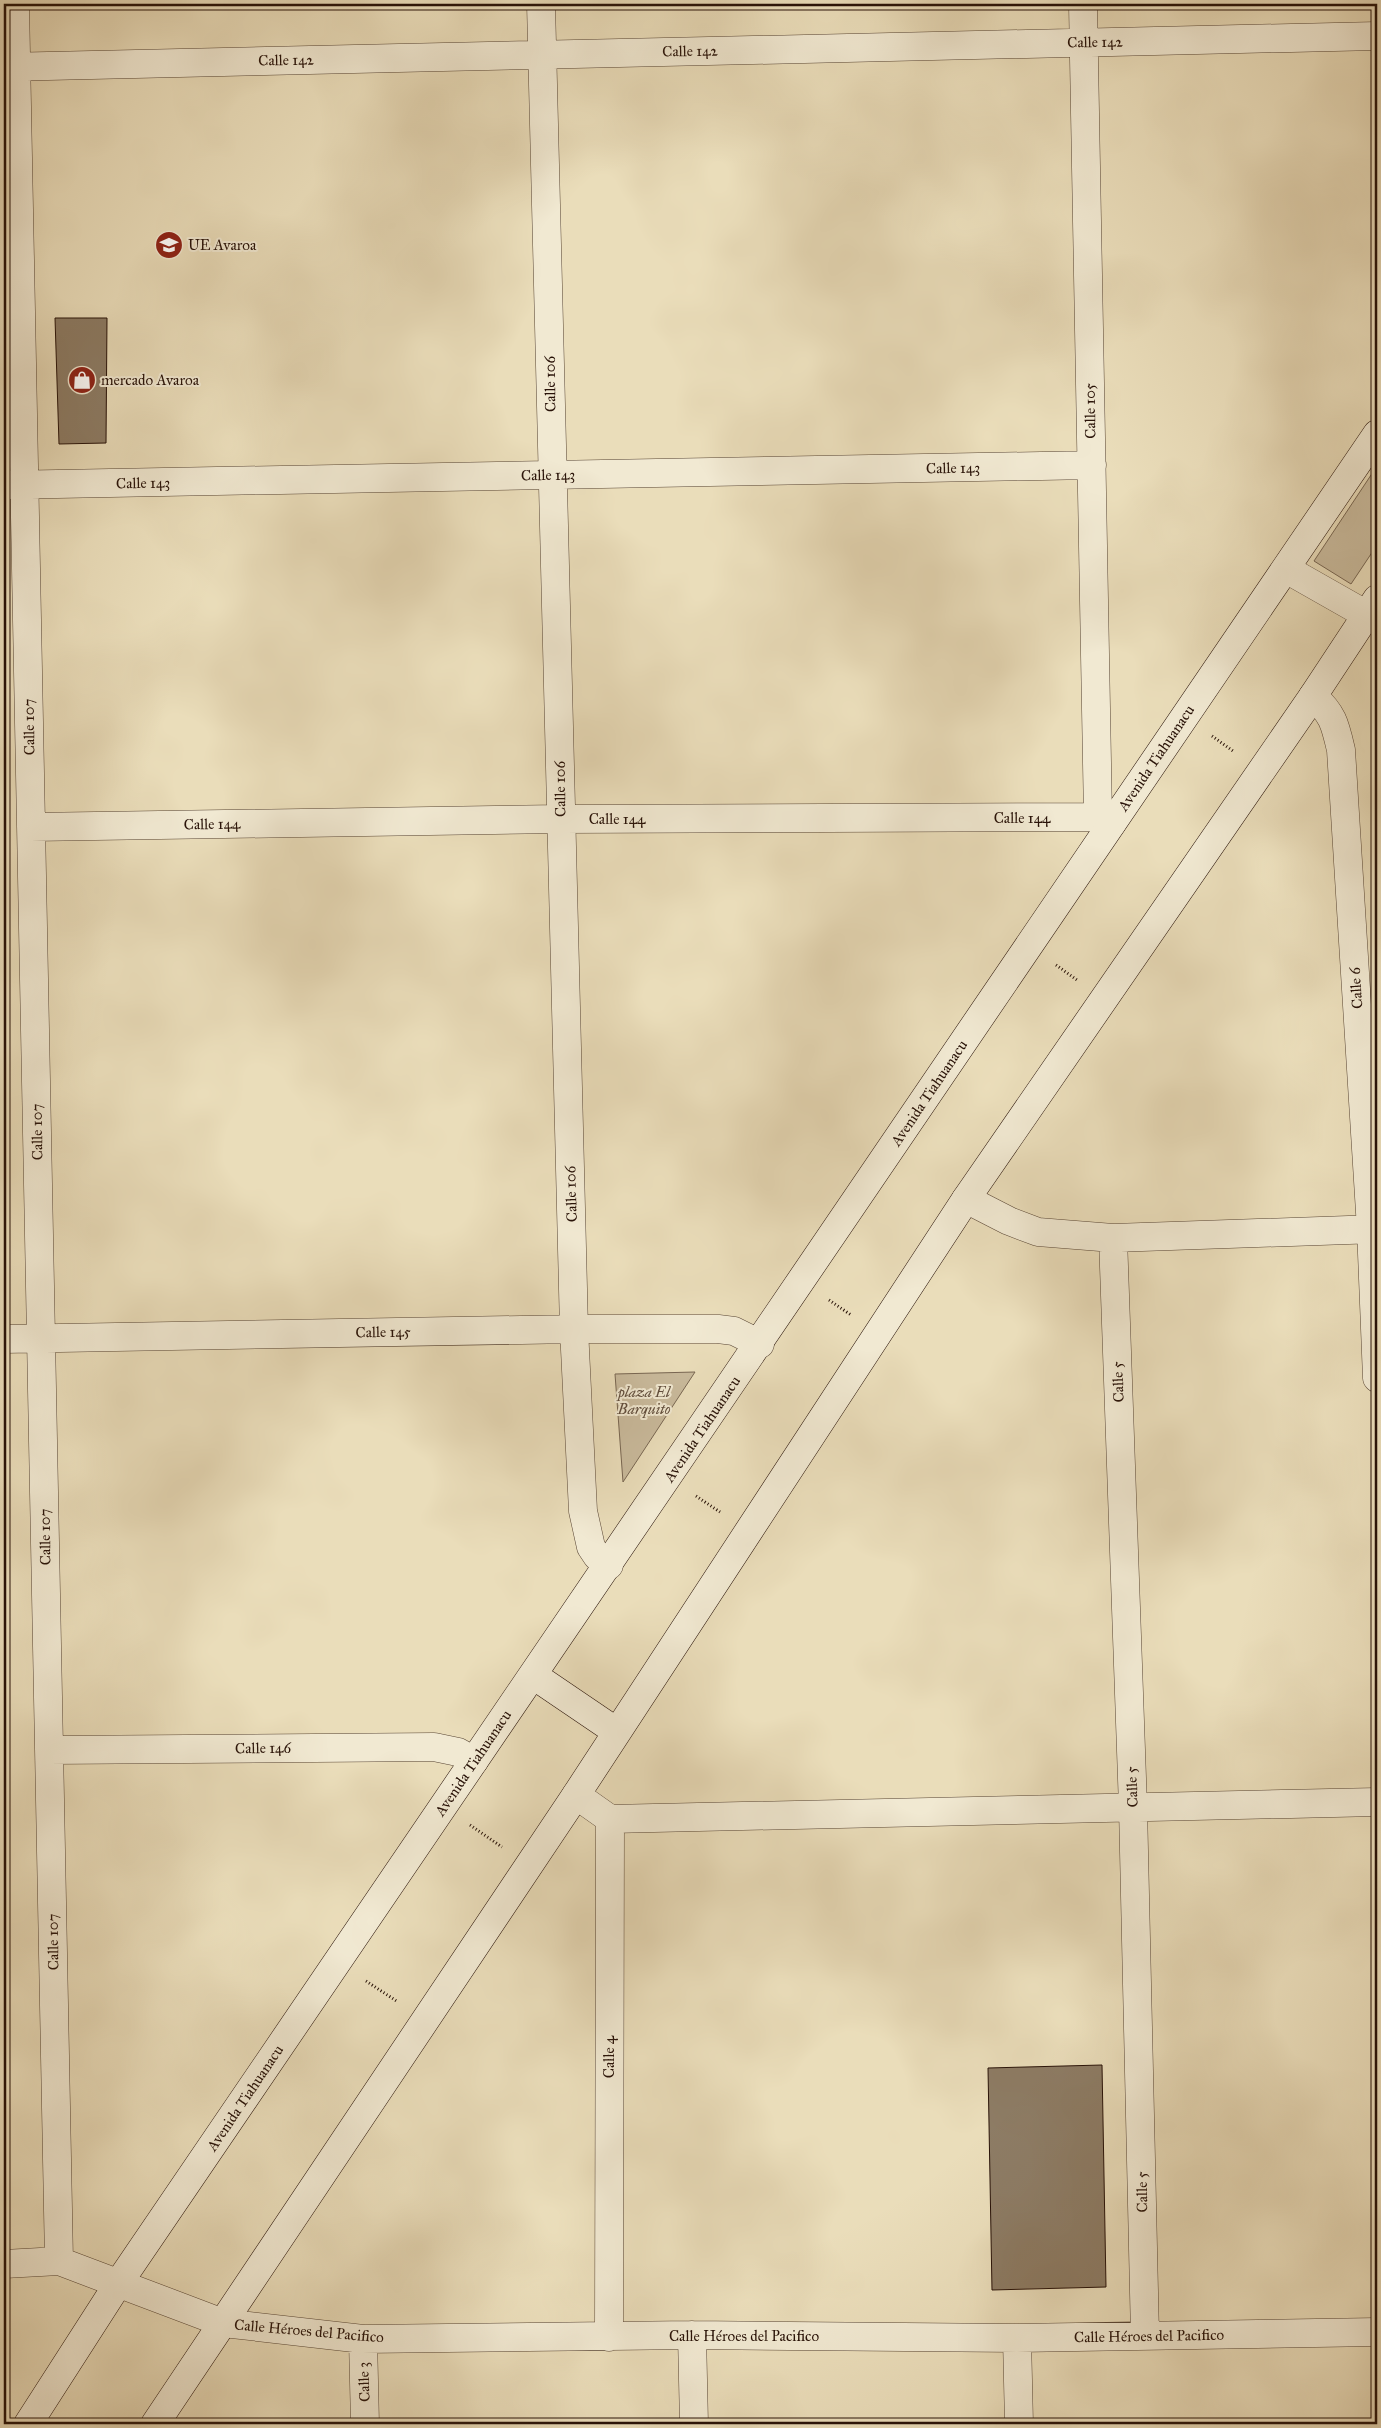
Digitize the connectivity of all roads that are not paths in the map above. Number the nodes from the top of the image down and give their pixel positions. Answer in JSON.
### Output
{"nodes":[{"id":1,"x":15,"y":4,"type":"edge"},
{"id":2,"x":541,"y":4,"type":"edge"},
{"id":3,"x":1083,"y":4,"type":"edge"},
{"id":4,"x":1377,"y":36,"type":"edge"},
{"id":5,"x":1084,"y":42,"type":"junction"},
{"id":6,"x":543,"y":54,"type":"junction"},
{"id":7,"x":10,"y":66,"type":"edge"},
{"id":8,"x":1377,"y":434,"type":"edge"},
{"id":9,"x":1092,"y":465,"type":"junction"},
{"id":10,"x":552,"y":475,"type":"junction"},
{"id":11,"x":14,"y":485,"type":"edge"},
{"id":12,"x":1286,"y":569,"type":"junction"},
{"id":13,"x":1374,"y":610,"type":"edge"},
{"id":14,"x":1313,"y":696,"type":"junction"},
{"id":15,"x":560,"y":819,"type":"junction"},
{"id":16,"x":1105,"y":820,"type":"junction"},
{"id":17,"x":31,"y":827,"type":"junction"},
{"id":18,"x":966,"y":1199,"type":"junction"},
{"id":19,"x":1374,"y":1228,"type":"edge"},
{"id":20,"x":1114,"y":1238,"type":"junction"},
{"id":21,"x":574,"y":1329,"type":"junction"},
{"id":22,"x":4,"y":1339,"type":"edge"},
{"id":23,"x":41,"y":1339,"type":"junction"},
{"id":24,"x":760,"y":1344,"type":"junction"},
{"id":25,"x":1377,"y":1378,"type":"edge"},
{"id":26,"x":609,"y":1565,"type":"junction"},
{"id":27,"x":533,"y":1675,"type":"junction"},
{"id":28,"x":617,"y":1732,"type":"junction"},
{"id":29,"x":49,"y":1750,"type":"junction"},
{"id":30,"x":474,"y":1761,"type":"junction"},
{"id":31,"x":576,"y":1796,"type":"junction"},
{"id":32,"x":1377,"y":1802,"type":"edge"},
{"id":33,"x":1133,"y":1808,"type":"junction"},
{"id":34,"x":610,"y":1819,"type":"junction"},
{"id":35,"x":59,"y":2261,"type":"junction"},
{"id":36,"x":4,"y":2264,"type":"edge"},
{"id":37,"x":118,"y":2284,"type":"junction"},
{"id":38,"x":223,"y":2323,"type":"junction"},
{"id":39,"x":1377,"y":2332,"type":"edge"},
{"id":40,"x":692,"y":2335,"type":"junction"},
{"id":41,"x":1145,"y":2336,"type":"junction"},
{"id":42,"x":609,"y":2337,"type":"junction"},
{"id":43,"x":1016,"y":2338,"type":"junction"},
{"id":44,"x":363,"y":2339,"type":"junction"},
{"id":45,"x":28,"y":2424,"type":"edge"},
{"id":46,"x":155,"y":2424,"type":"edge"},
{"id":47,"x":365,"y":2424,"type":"edge"},
{"id":48,"x":694,"y":2424,"type":"edge"},
{"id":49,"x":1019,"y":2424,"type":"edge"}],
"edges":[{"from":1,"to":7,"type":"street","name":"Calle 107"},
{"from":2,"to":6,"type":"street","name":"Calle 106"},
{"from":3,"to":5,"type":"street","name":"Calle 105"},
{"from":4,"to":5,"type":"street","name":"Calle 142"},
{"from":5,"to":6,"type":"street","name":"Calle 142"},
{"from":5,"to":9,"type":"street","name":"Calle 105"},
{"from":6,"to":7,"type":"street","name":"Calle 142"},
{"from":6,"to":10,"type":"street","name":"Calle 106"},
{"from":7,"to":11,"type":"street","name":"Calle 107"},
{"from":8,"to":12,"type":"street","name":"Avenida Tiahuanacu"},
{"from":9,"to":10,"type":"street","name":"Calle 143"},
{"from":9,"to":16,"type":"street","name":"Calle 105"},
{"from":10,"to":11,"type":"street","name":"Calle 143"},
{"from":10,"to":15,"type":"street","name":"Calle 106"},
{"from":11,"to":17,"type":"street","name":"Calle 107"},
{"from":12,"to":13,"type":"street"},
{"from":12,"to":16,"type":"street","name":"Avenida Tiahuanacu"},
{"from":13,"to":14,"type":"street"},
{"from":14,"to":18,"type":"street"},
{"from":14,"to":19,"type":"street","name":"Calle 6"},
{"from":15,"to":16,"type":"street","name":"Calle 144"},
{"from":15,"to":17,"type":"street","name":"Calle 144"},
{"from":15,"to":21,"type":"street","name":"Calle 106"},
{"from":16,"to":24,"type":"street","name":"Avenida Tiahuanacu"},
{"from":17,"to":23,"type":"street","name":"Calle 107"},
{"from":18,"to":20,"type":"street"},
{"from":18,"to":28,"type":"street"},
{"from":19,"to":20,"type":"street"},
{"from":19,"to":25,"type":"street","name":"Calle 6"},
{"from":20,"to":33,"type":"street","name":"Calle 5"},
{"from":21,"to":23,"type":"street","name":"Calle 145"},
{"from":21,"to":24,"type":"street","name":"Calle 145"},
{"from":21,"to":26,"type":"street","name":"Calle 106"},
{"from":22,"to":23,"type":"street","name":"Calle 145"},
{"from":23,"to":29,"type":"street","name":"Calle 107"},
{"from":24,"to":26,"type":"street","name":"Avenida Tiahuanacu"},
{"from":26,"to":27,"type":"street","name":"Avenida Tiahuanacu"},
{"from":27,"to":28,"type":"street"},
{"from":27,"to":30,"type":"street","name":"Avenida Tiahuanacu"},
{"from":28,"to":31,"type":"street"},
{"from":29,"to":30,"type":"street","name":"Calle 146"},
{"from":29,"to":35,"type":"street","name":"Calle 107"},
{"from":30,"to":37,"type":"street","name":"Avenida Tiahuanacu"},
{"from":31,"to":34,"type":"street"},
{"from":31,"to":38,"type":"street"},
{"from":32,"to":33,"type":"street"},
{"from":33,"to":34,"type":"street"},
{"from":33,"to":41,"type":"street","name":"Calle 5"},
{"from":34,"to":42,"type":"street","name":"Calle 4"},
{"from":35,"to":36,"type":"street"},
{"from":35,"to":37,"type":"street","name":"Calle Héroes del Pacifico"},
{"from":37,"to":38,"type":"street","name":"Calle Héroes del Pacifico"},
{"from":37,"to":45,"type":"street","name":"Avenida Tiahuanacu"},
{"from":38,"to":44,"type":"street","name":"Calle Héroes del Pacifico"},
{"from":38,"to":46,"type":"street"},
{"from":39,"to":41,"type":"street","name":"Calle Héroes del Pacifico"},
{"from":40,"to":42,"type":"street","name":"Calle Héroes del Pacifico"},
{"from":40,"to":43,"type":"street","name":"Calle Héroes del Pacifico"},
{"from":40,"to":48,"type":"street"},
{"from":41,"to":43,"type":"street","name":"Calle Héroes del Pacifico"},
{"from":42,"to":44,"type":"street","name":"Calle Héroes del Pacifico"},
{"from":43,"to":49,"type":"street"},
{"from":44,"to":47,"type":"street","name":"Calle 3"}]}
